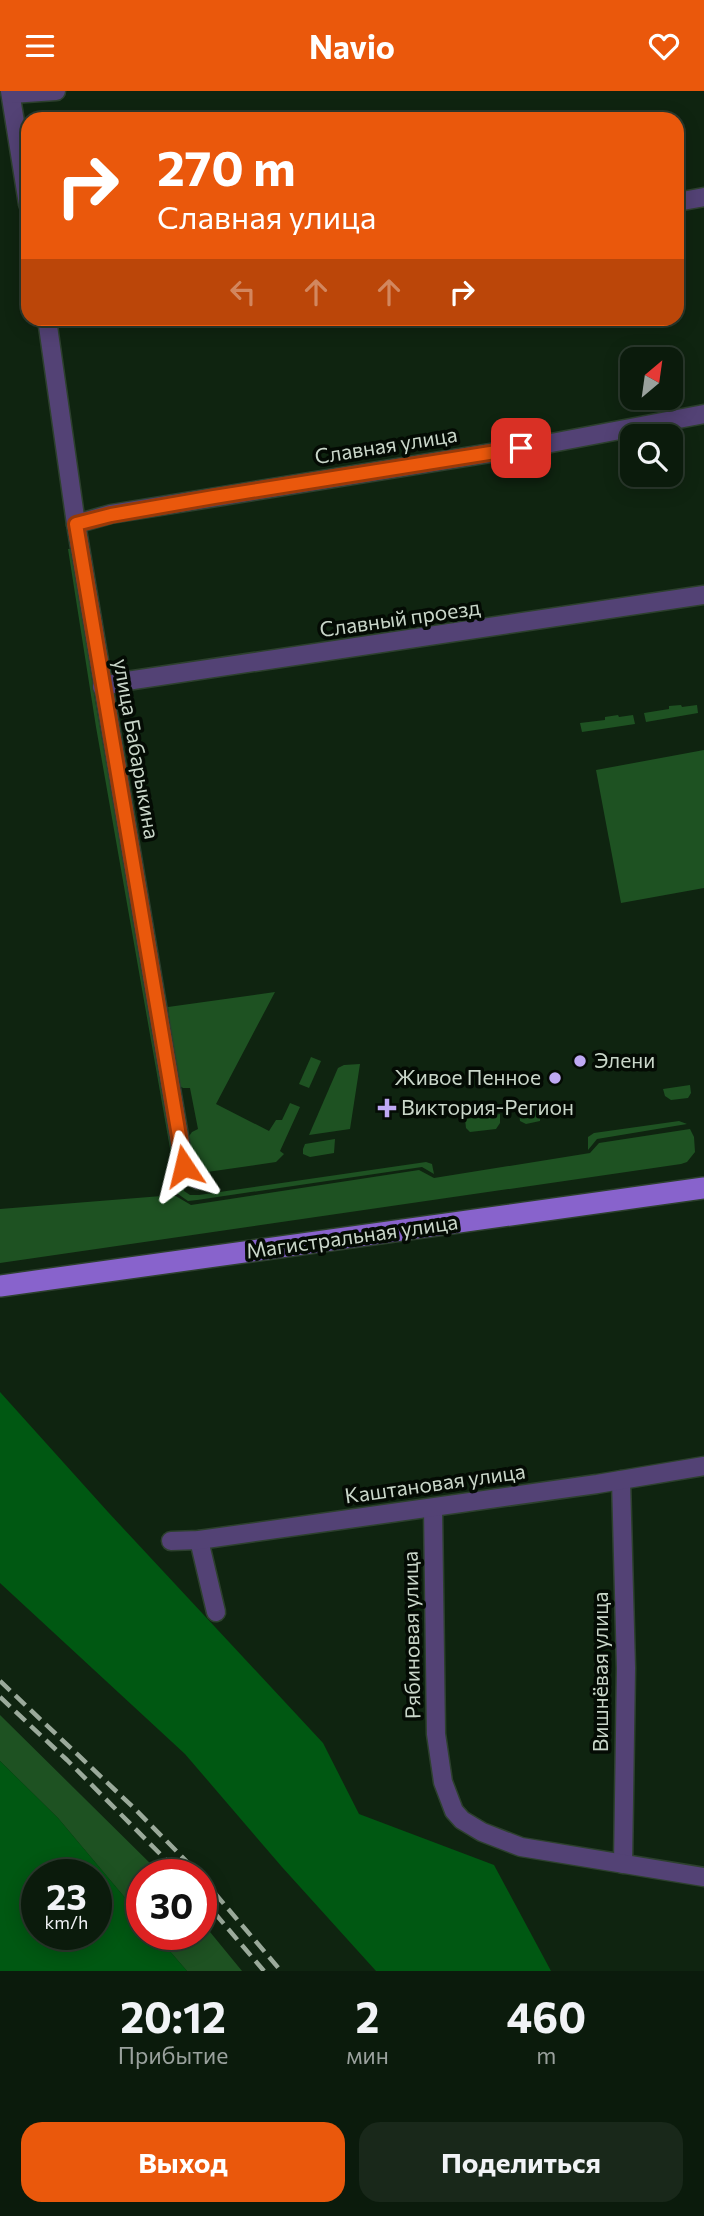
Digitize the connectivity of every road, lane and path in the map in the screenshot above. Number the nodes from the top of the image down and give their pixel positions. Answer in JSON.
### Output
{"nodes":[{"id":1,"x":56,"y":91,"type":"edge"},
{"id":2,"x":10,"y":93,"type":"edge"},
{"id":3,"x":21,"y":161,"type":"edge"},
{"id":4,"x":704,"y":197,"type":"edge"},
{"id":5,"x":684,"y":201,"type":"edge"},
{"id":6,"x":48,"y":326,"type":"edge"},
{"id":7,"x":704,"y":414,"type":"edge"},
{"id":8,"x":76,"y":524,"type":"junction"},
{"id":9,"x":704,"y":596,"type":"edge"},
{"id":10,"x":103,"y":687,"type":"junction"},
{"id":11,"x":198,"y":1180,"type":"dead end"},
{"id":12,"x":704,"y":1188,"type":"edge"},
{"id":13,"x":0,"y":1286,"type":"edge"},
{"id":14,"x":704,"y":1465,"type":"edge"},
{"id":15,"x":621,"y":1480,"type":"junction"},
{"id":16,"x":433,"y":1508,"type":"junction"},
{"id":17,"x":199,"y":1540,"type":"junction"},
{"id":18,"x":171,"y":1541,"type":"dead end"},
{"id":19,"x":216,"y":1612,"type":"dead end"},
{"id":20,"x":623,"y":1864,"type":"junction"},
{"id":21,"x":704,"y":1877,"type":"edge"}],
"edges":[{"from":1,"to":2,"type":"street"},
{"from":2,"to":3,"type":"street"},
{"from":4,"to":5,"type":"street"},
{"from":6,"to":8,"type":"street","name":"улица Бабарыкина"},
{"from":7,"to":8,"type":"street","name":"Славная улица"},
{"from":8,"to":10,"type":"street","name":"улица Бабарыкина"},
{"from":9,"to":10,"type":"street","name":"Славный проезд"},
{"from":10,"to":11,"type":"street","name":"улица Бабарыкина"},
{"from":12,"to":13,"type":"main road","name":"Магистральная улица"},
{"from":14,"to":15,"type":"street","name":"Каштановая улица"},
{"from":15,"to":16,"type":"street","name":"Каштановая улица"},
{"from":15,"to":20,"type":"street","name":"Вишнёвая улица"},
{"from":16,"to":17,"type":"street","name":"Каштановая улица"},
{"from":16,"to":20,"type":"street","name":"Рябиновая улица"},
{"from":17,"to":18,"type":"street","name":"Каштановая улица"},
{"from":17,"to":19,"type":"street"},
{"from":20,"to":21,"type":"street","name":"Рябиновая улица"}]}
